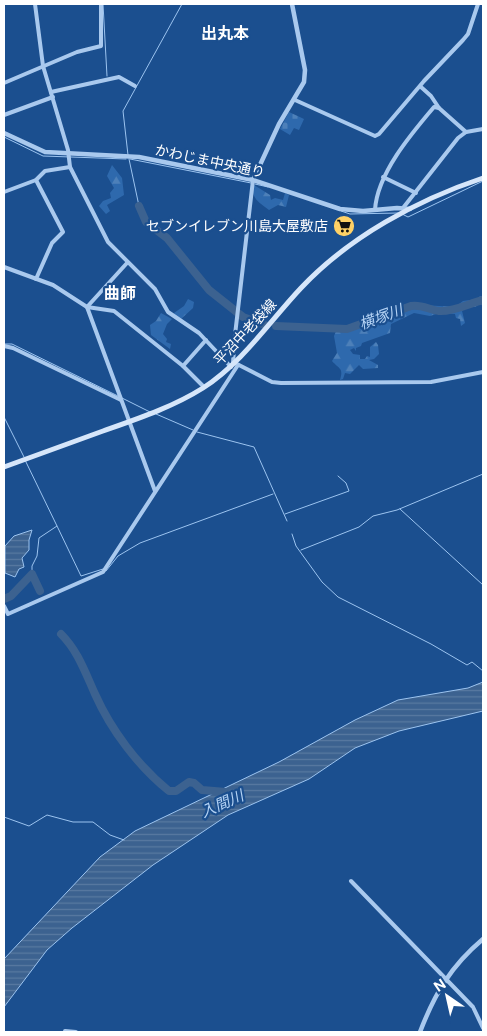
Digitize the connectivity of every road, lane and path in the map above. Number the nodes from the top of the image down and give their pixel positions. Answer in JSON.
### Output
{"nodes":[{"id":1,"x":35,"y":4,"type":"edge"},
{"id":2,"x":101,"y":4,"type":"edge"},
{"id":3,"x":292,"y":4,"type":"edge"},
{"id":4,"x":478,"y":4,"type":"edge"},
{"id":5,"x":43,"y":66,"type":"junction"},
{"id":6,"x":4,"y":84,"type":"edge"},
{"id":7,"x":134,"y":86,"type":"dead end"},
{"id":8,"x":421,"y":87,"type":"junction"},
{"id":9,"x":51,"y":92,"type":"junction"},
{"id":10,"x":52,"y":97,"type":"junction"},
{"id":11,"x":295,"y":100,"type":"junction"},
{"id":12,"x":439,"y":108,"type":"junction"},
{"id":13,"x":4,"y":115,"type":"edge"},
{"id":14,"x":483,"y":129,"type":"edge"},
{"id":15,"x":466,"y":132,"type":"junction"},
{"id":16,"x":4,"y":133,"type":"edge"},
{"id":17,"x":69,"y":154,"type":"junction"},
{"id":18,"x":70,"y":167,"type":"junction"},
{"id":19,"x":383,"y":177,"type":"junction"},
{"id":20,"x":483,"y":178,"type":"edge"},
{"id":21,"x":36,"y":180,"type":"junction"},
{"id":22,"x":253,"y":180,"type":"junction"},
{"id":23,"x":4,"y":192,"type":"edge"},
{"id":24,"x":416,"y":193,"type":"junction"},
{"id":25,"x":403,"y":208,"type":"junction"},
{"id":26,"x":375,"y":210,"type":"junction"},
{"id":27,"x":412,"y":210,"type":"junction"},
{"id":28,"x":127,"y":263,"type":"junction"},
{"id":29,"x":4,"y":267,"type":"edge"},
{"id":30,"x":36,"y":279,"type":"junction"},
{"id":31,"x":87,"y":306,"type":"junction"},
{"id":32,"x":206,"y":340,"type":"junction"},
{"id":33,"x":4,"y":346,"type":"edge"},
{"id":34,"x":234,"y":365,"type":"junction"},
{"id":35,"x":183,"y":366,"type":"junction"},
{"id":36,"x":483,"y":372,"type":"edge"},
{"id":37,"x":204,"y":387,"type":"junction"},
{"id":38,"x":121,"y":400,"type":"junction"},
{"id":39,"x":129,"y":422,"type":"junction"},
{"id":40,"x":4,"y":467,"type":"edge"},
{"id":41,"x":155,"y":491,"type":"junction"},
{"id":42,"x":4,"y":606,"type":"edge"},
{"id":43,"x":351,"y":881,"type":"dead end"},
{"id":44,"x":483,"y":940,"type":"edge"},
{"id":45,"x":445,"y":979,"type":"junction"},
{"id":46,"x":483,"y":1028,"type":"edge"},
{"id":47,"x":65,"y":1031,"type":"dead end"},
{"id":48,"x":76,"y":1032,"type":"edge"},
{"id":49,"x":420,"y":1032,"type":"edge"}],
"edges":[{"from":1,"to":5,"type":"street"},
{"from":2,"to":5,"type":"street"},
{"from":3,"to":11,"type":"street"},
{"from":4,"to":8,"type":"street"},
{"from":5,"to":6,"type":"street"},
{"from":5,"to":9,"type":"street"},
{"from":7,"to":9,"type":"street"},
{"from":8,"to":11,"type":"street"},
{"from":8,"to":12,"type":"street"},
{"from":9,"to":10,"type":"street"},
{"from":10,"to":13,"type":"street"},
{"from":10,"to":17,"type":"street"},
{"from":11,"to":22,"type":"street"},
{"from":12,"to":15,"type":"street"},
{"from":12,"to":19,"type":"street"},
{"from":14,"to":15,"type":"street"},
{"from":15,"to":24,"type":"street"},
{"from":16,"to":17,"type":"street","name":"かわじま中央通り"},
{"from":17,"to":18,"type":"street"},
{"from":17,"to":22,"type":"street","name":"かわじま中央通り"},
{"from":18,"to":21,"type":"street"},
{"from":18,"to":28,"type":"street"},
{"from":19,"to":24,"type":"street"},
{"from":19,"to":26,"type":"street"},
{"from":20,"to":27,"type":"main road","name":"平沼中老袋線"},
{"from":21,"to":23,"type":"street"},
{"from":21,"to":30,"type":"street"},
{"from":22,"to":26,"type":"street","name":"かわじま中央通り"},
{"from":22,"to":34,"type":"street"},
{"from":24,"to":25,"type":"street"},
{"from":25,"to":26,"type":"street","name":"かわじま中央通り"},
{"from":25,"to":27,"type":"street","name":"かわじま中央通り"},
{"from":27,"to":34,"type":"main road","name":"平沼中老袋線"},
{"from":28,"to":31,"type":"street"},
{"from":28,"to":32,"type":"street"},
{"from":29,"to":30,"type":"street"},
{"from":30,"to":31,"type":"street"},
{"from":31,"to":35,"type":"street"},
{"from":31,"to":38,"type":"street"},
{"from":32,"to":34,"type":"street"},
{"from":32,"to":35,"type":"street"},
{"from":33,"to":38,"type":"street"},
{"from":34,"to":36,"type":"street"},
{"from":34,"to":37,"type":"main road","name":"平沼中老袋線"},
{"from":34,"to":41,"type":"street"},
{"from":35,"to":37,"type":"street"},
{"from":37,"to":39,"type":"main road","name":"平沼中老袋線"},
{"from":38,"to":39,"type":"street"},
{"from":39,"to":40,"type":"main road","name":"平沼中老袋線"},
{"from":39,"to":41,"type":"street"},
{"from":41,"to":42,"type":"street"},
{"from":43,"to":45,"type":"street"},
{"from":44,"to":45,"type":"street"},
{"from":45,"to":46,"type":"street"},
{"from":45,"to":49,"type":"street"},
{"from":47,"to":48,"type":"street"}]}
